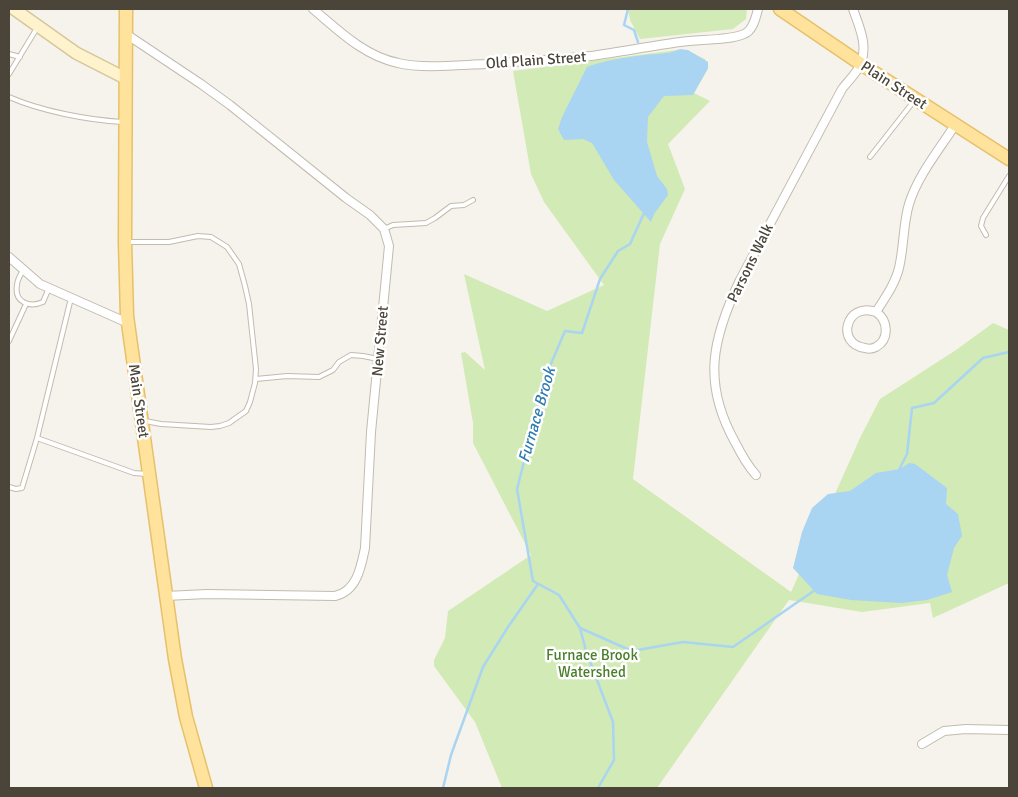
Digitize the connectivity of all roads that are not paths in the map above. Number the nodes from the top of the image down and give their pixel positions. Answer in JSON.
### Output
{"nodes":[{"id":1,"x":14,"y":9,"type":"edge"},
{"id":2,"x":126,"y":9,"type":"edge"},
{"id":3,"x":313,"y":9,"type":"edge"},
{"id":4,"x":758,"y":9,"type":"edge"},
{"id":5,"x":780,"y":9,"type":"edge"},
{"id":6,"x":853,"y":9,"type":"edge"},
{"id":7,"x":38,"y":26,"type":"junction"},
{"id":8,"x":126,"y":34,"type":"junction"},
{"id":9,"x":9,"y":54,"type":"edge"},
{"id":10,"x":20,"y":57,"type":"junction"},
{"id":11,"x":861,"y":64,"type":"junction"},
{"id":12,"x":9,"y":74,"type":"edge"},
{"id":13,"x":125,"y":78,"type":"junction"},
{"id":14,"x":9,"y":96,"type":"edge"},
{"id":15,"x":916,"y":99,"type":"junction"},
{"id":16,"x":125,"y":122,"type":"junction"},
{"id":17,"x":955,"y":125,"type":"junction"},
{"id":18,"x":870,"y":157,"type":"dead end"},
{"id":19,"x":1009,"y":159,"type":"edge"},
{"id":20,"x":1009,"y":176,"type":"edge"},
{"id":21,"x":473,"y":200,"type":"dead end"},
{"id":22,"x":384,"y":229,"type":"junction"},
{"id":23,"x":986,"y":235,"type":"dead end"},
{"id":24,"x":125,"y":242,"type":"junction"},
{"id":25,"x":9,"y":257,"type":"edge"},
{"id":26,"x":23,"y":270,"type":"junction"},
{"id":27,"x":49,"y":288,"type":"junction"},
{"id":28,"x":71,"y":298,"type":"junction"},
{"id":29,"x":26,"y":304,"type":"junction"},
{"id":30,"x":876,"y":312,"type":"junction"},
{"id":31,"x":128,"y":323,"type":"junction"},
{"id":32,"x":9,"y":341,"type":"edge"},
{"id":33,"x":378,"y":359,"type":"junction"},
{"id":34,"x":256,"y":379,"type":"junction"},
{"id":35,"x":141,"y":420,"type":"junction"},
{"id":36,"x":37,"y":438,"type":"junction"},
{"id":37,"x":149,"y":474,"type":"junction"},
{"id":38,"x":756,"y":475,"type":"dead end"},
{"id":39,"x":9,"y":487,"type":"edge"},
{"id":40,"x":166,"y":596,"type":"junction"},
{"id":41,"x":1009,"y":730,"type":"edge"},
{"id":42,"x":922,"y":744,"type":"dead end"},
{"id":43,"x":206,"y":788,"type":"edge"}],
"edges":[{"from":1,"to":7,"type":"street"},
{"from":2,"to":8,"type":"main road","name":"Main Street"},
{"from":3,"to":4,"type":"street","name":"Old Plain Street"},
{"from":5,"to":11,"type":"main road","name":"Plain Street"},
{"from":6,"to":11,"type":"street"},
{"from":7,"to":10,"type":"lane"},
{"from":7,"to":13,"type":"street"},
{"from":8,"to":13,"type":"main road","name":"Main Street"},
{"from":8,"to":22,"type":"street"},
{"from":9,"to":10,"type":"lane"},
{"from":10,"to":12,"type":"lane"},
{"from":11,"to":15,"type":"main road","name":"Plain Street"},
{"from":11,"to":38,"type":"street","name":"Parsons Walk"},
{"from":13,"to":16,"type":"main road","name":"Main Street"},
{"from":14,"to":16,"type":"lane"},
{"from":15,"to":17,"type":"main road","name":"Plain Street"},
{"from":15,"to":18,"type":"lane"},
{"from":16,"to":24,"type":"main road","name":"Main Street"},
{"from":17,"to":19,"type":"main road","name":"Plain Street"},
{"from":17,"to":30,"type":"street"},
{"from":20,"to":23,"type":"lane"},
{"from":21,"to":22,"type":"lane"},
{"from":22,"to":33,"type":"street","name":"New Street"},
{"from":24,"to":31,"type":"main road","name":"Main Street"},
{"from":24,"to":34,"type":"lane"},
{"from":25,"to":26,"type":"street"},
{"from":26,"to":27,"type":"street"},
{"from":26,"to":29,"type":"lane"},
{"from":27,"to":28,"type":"street"},
{"from":27,"to":29,"type":"lane"},
{"from":28,"to":31,"type":"street"},
{"from":28,"to":36,"type":"lane"},
{"from":29,"to":32,"type":"lane"},
{"from":30,"to":30,"type":"street"},
{"from":31,"to":35,"type":"main road","name":"Main Street"},
{"from":33,"to":34,"type":"lane"},
{"from":33,"to":40,"type":"street","name":"New Street"},
{"from":34,"to":35,"type":"lane"},
{"from":35,"to":37,"type":"main road","name":"Main Street"},
{"from":36,"to":37,"type":"lane"},
{"from":36,"to":39,"type":"lane"},
{"from":37,"to":40,"type":"main road","name":"Main Street"},
{"from":40,"to":43,"type":"main road","name":"Main Street"},
{"from":41,"to":42,"type":"street"}]}
